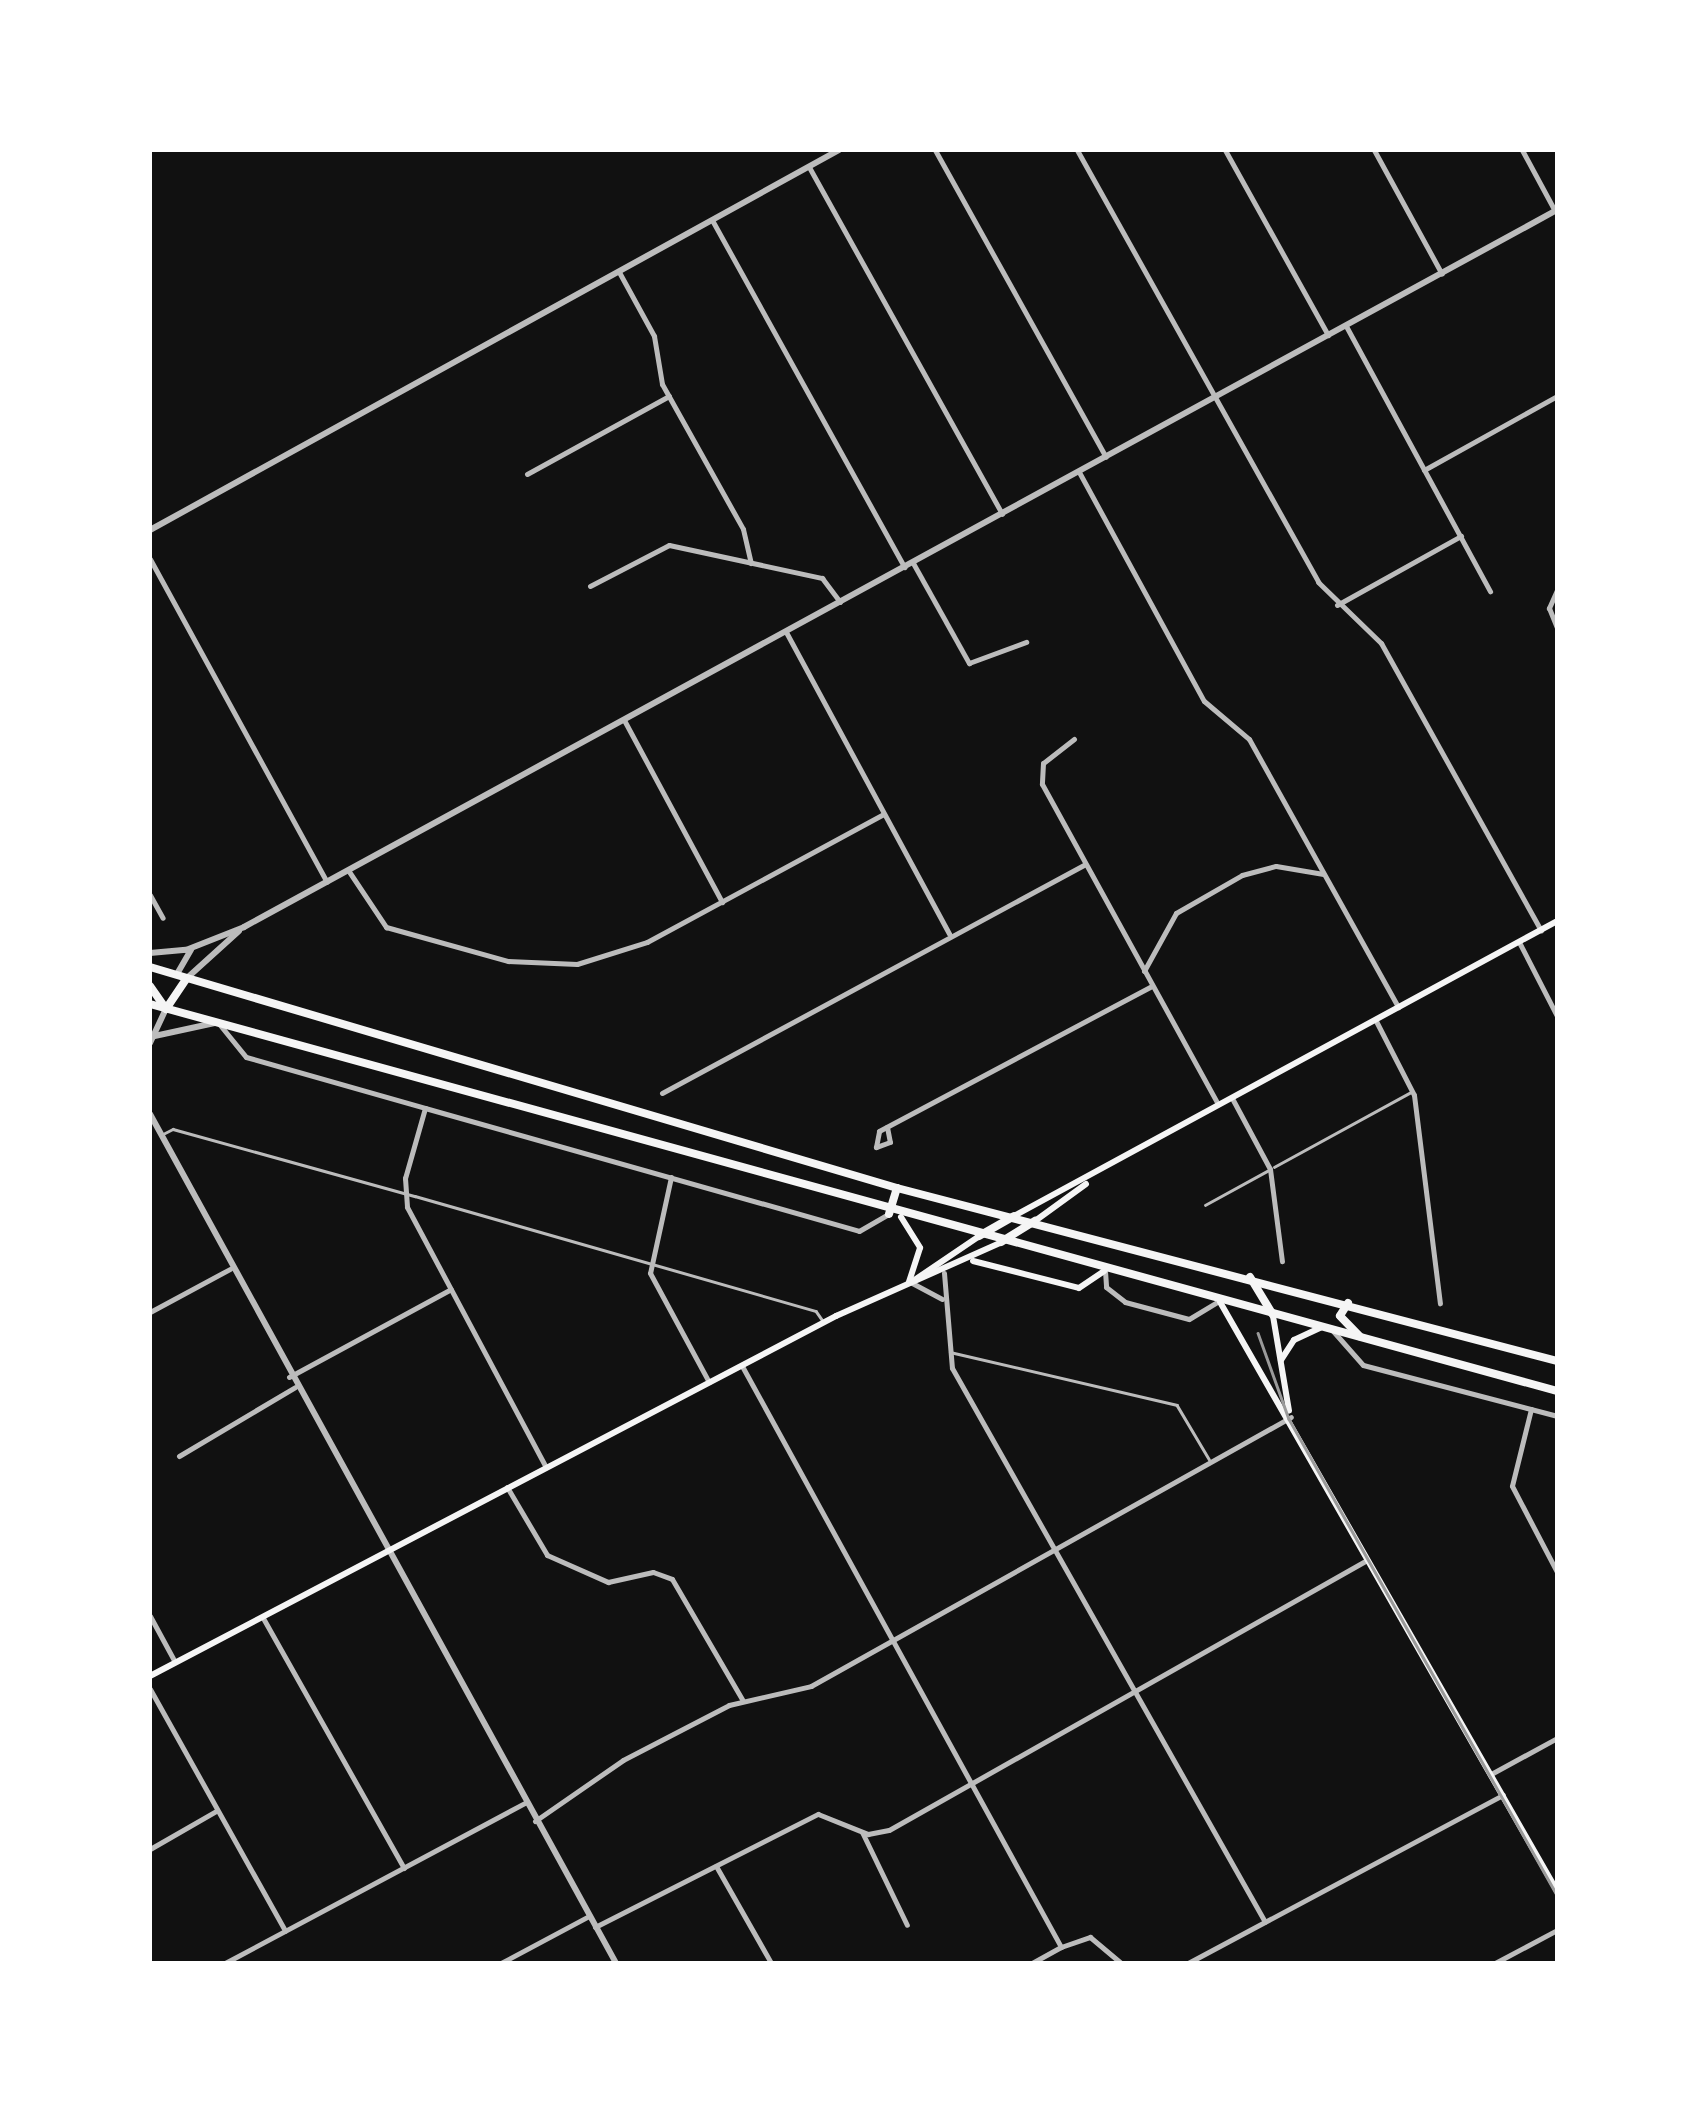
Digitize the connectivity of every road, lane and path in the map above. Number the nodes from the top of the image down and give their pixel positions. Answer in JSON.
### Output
{"nodes":[{"id":1,"x":935,"y":150,"type":"edge"},
{"id":2,"x":1077,"y":150,"type":"edge"},
{"id":3,"x":1225,"y":150,"type":"edge"},
{"id":4,"x":1374,"y":150,"type":"edge"},
{"id":5,"x":1522,"y":150,"type":"edge"},
{"id":6,"x":833,"y":151,"type":"edge"},
{"id":7,"x":809,"y":166,"type":"junction"},
{"id":8,"x":1556,"y":210,"type":"edge"},
{"id":9,"x":712,"y":220,"type":"junction"},
{"id":10,"x":618,"y":272,"type":"junction"},
{"id":11,"x":1442,"y":274,"type":"junction"},
{"id":12,"x":1346,"y":326,"type":"junction"},
{"id":13,"x":1328,"y":336,"type":"junction"},
{"id":14,"x":669,"y":396,"type":"junction"},
{"id":15,"x":1557,"y":396,"type":"edge"},
{"id":16,"x":1216,"y":398,"type":"junction"},
{"id":17,"x":1106,"y":457,"type":"junction"},
{"id":18,"x":1424,"y":470,"type":"junction"},
{"id":19,"x":1078,"y":472,"type":"junction"},
{"id":20,"x":527,"y":474,"type":"dead end"},
{"id":21,"x":1002,"y":514,"type":"junction"},
{"id":22,"x":150,"y":530,"type":"edge"},
{"id":23,"x":1461,"y":536,"type":"junction"},
{"id":24,"x":150,"y":559,"type":"edge"},
{"id":25,"x":913,"y":562,"type":"junction"},
{"id":26,"x":751,"y":563,"type":"junction"},
{"id":27,"x":904,"y":567,"type":"junction"},
{"id":28,"x":590,"y":586,"type":"dead end"},
{"id":29,"x":1557,"y":590,"type":"edge"},
{"id":30,"x":1490,"y":591,"type":"dead end"},
{"id":31,"x":840,"y":602,"type":"junction"},
{"id":32,"x":1336,"y":605,"type":"junction"},
{"id":33,"x":1557,"y":628,"type":"edge"},
{"id":34,"x":786,"y":632,"type":"junction"},
{"id":35,"x":1026,"y":642,"type":"dead end"},
{"id":36,"x":624,"y":720,"type":"junction"},
{"id":37,"x":1074,"y":739,"type":"dead end"},
{"id":38,"x":884,"y":814,"type":"junction"},
{"id":39,"x":1085,"y":864,"type":"junction"},
{"id":40,"x":348,"y":870,"type":"junction"},
{"id":41,"x":1323,"y":874,"type":"junction"},
{"id":42,"x":326,"y":882,"type":"junction"},
{"id":43,"x":150,"y":895,"type":"edge"},
{"id":44,"x":722,"y":902,"type":"junction"},
{"id":45,"x":163,"y":918,"type":"dead end"},
{"id":46,"x":1557,"y":921,"type":"edge"},
{"id":47,"x":244,"y":927,"type":"junction"},
{"id":48,"x":1541,"y":930,"type":"junction"},
{"id":49,"x":949,"y":934,"type":"junction"},
{"id":50,"x":1519,"y":942,"type":"junction"},
{"id":51,"x":201,"y":945,"type":"junction"},
{"id":52,"x":150,"y":952,"type":"edge"},
{"id":53,"x":150,"y":967,"type":"edge"},
{"id":54,"x":1144,"y":972,"type":"junction"},
{"id":55,"x":177,"y":974,"type":"junction"},
{"id":56,"x":187,"y":978,"type":"junction"},
{"id":57,"x":150,"y":986,"type":"edge"},
{"id":58,"x":1152,"y":986,"type":"junction"},
{"id":59,"x":150,"y":1004,"type":"edge"},
{"id":60,"x":1398,"y":1008,"type":"junction"},
{"id":61,"x":166,"y":1009,"type":"junction"},
{"id":62,"x":1557,"y":1016,"type":"edge"},
{"id":63,"x":1376,"y":1021,"type":"junction"},
{"id":64,"x":218,"y":1024,"type":"junction"},
{"id":65,"x":151,"y":1039,"type":"edge"},
{"id":66,"x":1413,"y":1091,"type":"junction"},
{"id":67,"x":662,"y":1093,"type":"dead end"},
{"id":68,"x":1233,"y":1100,"type":"junction"},
{"id":69,"x":1220,"y":1107,"type":"junction"},
{"id":70,"x":424,"y":1108,"type":"junction"},
{"id":71,"x":150,"y":1114,"type":"edge"},
{"id":72,"x":887,"y":1127,"type":"dead end"},
{"id":73,"x":154,"y":1129,"type":"edge"},
{"id":74,"x":1270,"y":1169,"type":"junction"},
{"id":75,"x":1095,"y":1176,"type":"junction"},
{"id":76,"x":671,"y":1178,"type":"junction"},
{"id":77,"x":897,"y":1188,"type":"junction"},
{"id":78,"x":404,"y":1193,"type":"junction"},
{"id":79,"x":1205,"y":1205,"type":"dead end"},
{"id":80,"x":889,"y":1214,"type":"junction"},
{"id":81,"x":1014,"y":1216,"type":"junction"},
{"id":82,"x":902,"y":1217,"type":"junction"},
{"id":83,"x":1035,"y":1221,"type":"junction"},
{"id":84,"x":978,"y":1237,"type":"junction"},
{"id":85,"x":1000,"y":1243,"type":"junction"},
{"id":86,"x":967,"y":1261,"type":"junction"},
{"id":87,"x":1282,"y":1261,"type":"dead end"},
{"id":88,"x":648,"y":1263,"type":"junction"},
{"id":89,"x":230,"y":1269,"type":"junction"},
{"id":90,"x":1105,"y":1271,"type":"junction"},
{"id":91,"x":944,"y":1273,"type":"junction"},
{"id":92,"x":1250,"y":1277,"type":"junction"},
{"id":93,"x":909,"y":1283,"type":"junction"},
{"id":94,"x":451,"y":1289,"type":"junction"},
{"id":95,"x":942,"y":1299,"type":"junction"},
{"id":96,"x":1220,"y":1302,"type":"junction"},
{"id":97,"x":1348,"y":1303,"type":"junction"},
{"id":98,"x":1440,"y":1303,"type":"dead end"},
{"id":99,"x":150,"y":1312,"type":"edge"},
{"id":100,"x":1273,"y":1316,"type":"junction"},
{"id":101,"x":824,"y":1322,"type":"junction"},
{"id":102,"x":1320,"y":1328,"type":"junction"},
{"id":103,"x":1333,"y":1331,"type":"junction"},
{"id":104,"x":1362,"y":1339,"type":"junction"},
{"id":105,"x":948,"y":1352,"type":"junction"},
{"id":106,"x":1557,"y":1361,"type":"edge"},
{"id":107,"x":742,"y":1366,"type":"junction"},
{"id":108,"x":1280,"y":1366,"type":"junction"},
{"id":109,"x":289,"y":1377,"type":"junction"},
{"id":110,"x":709,"y":1382,"type":"junction"},
{"id":111,"x":294,"y":1388,"type":"junction"},
{"id":112,"x":1557,"y":1391,"type":"edge"},
{"id":113,"x":1530,"y":1408,"type":"junction"},
{"id":114,"x":1557,"y":1416,"type":"edge"},
{"id":115,"x":1291,"y":1418,"type":"junction"},
{"id":116,"x":180,"y":1456,"type":"dead end"},
{"id":117,"x":1212,"y":1462,"type":"junction"},
{"id":118,"x":546,"y":1467,"type":"junction"},
{"id":119,"x":507,"y":1487,"type":"junction"},
{"id":120,"x":1054,"y":1550,"type":"junction"},
{"id":121,"x":383,"y":1552,"type":"junction"},
{"id":122,"x":1370,"y":1558,"type":"junction"},
{"id":123,"x":1557,"y":1572,"type":"edge"},
{"id":124,"x":150,"y":1616,"type":"edge"},
{"id":125,"x":262,"y":1616,"type":"junction"},
{"id":126,"x":895,"y":1639,"type":"junction"},
{"id":127,"x":175,"y":1662,"type":"junction"},
{"id":128,"x":150,"y":1676,"type":"edge"},
{"id":129,"x":150,"y":1689,"type":"edge"},
{"id":130,"x":1133,"y":1691,"type":"junction"},
{"id":131,"x":743,"y":1701,"type":"junction"},
{"id":132,"x":1557,"y":1738,"type":"edge"},
{"id":133,"x":1491,"y":1774,"type":"junction"},
{"id":134,"x":972,"y":1782,"type":"junction"},
{"id":135,"x":1503,"y":1794,"type":"junction"},
{"id":136,"x":526,"y":1803,"type":"junction"},
{"id":137,"x":218,"y":1810,"type":"junction"},
{"id":138,"x":535,"y":1820,"type":"junction"},
{"id":139,"x":862,"y":1832,"type":"junction"},
{"id":140,"x":150,"y":1850,"type":"edge"},
{"id":141,"x":716,"y":1866,"type":"junction"},
{"id":142,"x":404,"y":1868,"type":"junction"},
{"id":143,"x":1557,"y":1891,"type":"edge"},
{"id":144,"x":589,"y":1916,"type":"junction"},
{"id":145,"x":1265,"y":1922,"type":"junction"},
{"id":146,"x":908,"y":1925,"type":"dead end"},
{"id":147,"x":595,"y":1927,"type":"junction"},
{"id":148,"x":1557,"y":1930,"type":"edge"},
{"id":149,"x":286,"y":1931,"type":"junction"},
{"id":150,"x":1061,"y":1948,"type":"junction"},
{"id":151,"x":225,"y":1963,"type":"edge"},
{"id":152,"x":501,"y":1963,"type":"edge"},
{"id":153,"x":616,"y":1963,"type":"edge"},
{"id":154,"x":771,"y":1963,"type":"edge"},
{"id":155,"x":1032,"y":1963,"type":"edge"},
{"id":156,"x":1122,"y":1963,"type":"edge"},
{"id":157,"x":1188,"y":1963,"type":"edge"},
{"id":158,"x":1495,"y":1963,"type":"edge"}],
"edges":[{"from":1,"to":17,"type":"street"},
{"from":2,"to":16,"type":"street"},
{"from":3,"to":13,"type":"street"},
{"from":4,"to":11,"type":"street"},
{"from":5,"to":8,"type":"street"},
{"from":6,"to":7,"type":"street"},
{"from":7,"to":9,"type":"street"},
{"from":7,"to":21,"type":"street"},
{"from":8,"to":11,"type":"street"},
{"from":9,"to":10,"type":"street"},
{"from":9,"to":27,"type":"street"},
{"from":10,"to":14,"type":"street"},
{"from":10,"to":22,"type":"street"},
{"from":11,"to":12,"type":"street"},
{"from":12,"to":13,"type":"street"},
{"from":12,"to":18,"type":"street"},
{"from":13,"to":16,"type":"street"},
{"from":14,"to":20,"type":"street"},
{"from":14,"to":26,"type":"street"},
{"from":15,"to":18,"type":"street"},
{"from":16,"to":17,"type":"street"},
{"from":16,"to":32,"type":"street"},
{"from":17,"to":19,"type":"street"},
{"from":18,"to":23,"type":"street"},
{"from":19,"to":21,"type":"street"},
{"from":19,"to":41,"type":"street"},
{"from":21,"to":25,"type":"street"},
{"from":23,"to":30,"type":"street"},
{"from":23,"to":32,"type":"street"},
{"from":24,"to":42,"type":"street"},
{"from":25,"to":27,"type":"street"},
{"from":25,"to":35,"type":"street"},
{"from":26,"to":28,"type":"street"},
{"from":26,"to":31,"type":"street"},
{"from":27,"to":31,"type":"street"},
{"from":29,"to":33,"type":"street"},
{"from":31,"to":34,"type":"street"},
{"from":32,"to":48,"type":"street"},
{"from":34,"to":36,"type":"street"},
{"from":34,"to":38,"type":"street"},
{"from":36,"to":40,"type":"street"},
{"from":36,"to":44,"type":"street"},
{"from":37,"to":39,"type":"street"},
{"from":38,"to":44,"type":"street"},
{"from":38,"to":49,"type":"street"},
{"from":39,"to":49,"type":"street"},
{"from":39,"to":54,"type":"street"},
{"from":40,"to":42,"type":"street"},
{"from":40,"to":44,"type":"street"},
{"from":41,"to":54,"type":"street"},
{"from":41,"to":60,"type":"street"},
{"from":42,"to":47,"type":"street"},
{"from":43,"to":45,"type":"street"},
{"from":46,"to":48,"type":"main road"},
{"from":47,"to":51,"type":"street"},
{"from":47,"to":56,"type":"street"},
{"from":48,"to":50,"type":"main road"},
{"from":49,"to":67,"type":"street"},
{"from":50,"to":60,"type":"main road"},
{"from":50,"to":62,"type":"street"},
{"from":51,"to":52,"type":"street"},
{"from":51,"to":55,"type":"street"},
{"from":53,"to":55,"type":"highway"},
{"from":54,"to":58,"type":"street"},
{"from":55,"to":56,"type":"highway"},
{"from":56,"to":61,"type":"highway"},
{"from":56,"to":77,"type":"highway"},
{"from":57,"to":61,"type":"highway"},
{"from":58,"to":69,"type":"street"},
{"from":58,"to":72,"type":"street"},
{"from":59,"to":61,"type":"highway"},
{"from":60,"to":63,"type":"main road"},
{"from":61,"to":64,"type":"highway"},
{"from":61,"to":65,"type":"street"},
{"from":63,"to":66,"type":"street"},
{"from":63,"to":68,"type":"main road"},
{"from":64,"to":65,"type":"street"},
{"from":64,"to":70,"type":"street"},
{"from":64,"to":80,"type":"highway"},
{"from":66,"to":74,"type":"lane"},
{"from":66,"to":98,"type":"street"},
{"from":68,"to":69,"type":"main road"},
{"from":68,"to":74,"type":"street"},
{"from":69,"to":75,"type":"main road"},
{"from":70,"to":76,"type":"street"},
{"from":70,"to":78,"type":"street"},
{"from":71,"to":73,"type":"street"},
{"from":73,"to":78,"type":"lane"},
{"from":73,"to":89,"type":"street"},
{"from":74,"to":79,"type":"lane"},
{"from":74,"to":87,"type":"street"},
{"from":75,"to":81,"type":"main road"},
{"from":75,"to":83,"type":"main road"},
{"from":76,"to":80,"type":"street"},
{"from":76,"to":88,"type":"street"},
{"from":77,"to":80,"type":"highway"},
{"from":77,"to":81,"type":"highway"},
{"from":78,"to":88,"type":"lane"},
{"from":78,"to":94,"type":"street"},
{"from":80,"to":82,"type":"highway"},
{"from":81,"to":83,"type":"highway"},
{"from":81,"to":84,"type":"highway"},
{"from":82,"to":84,"type":"highway"},
{"from":82,"to":93,"type":"main road"},
{"from":83,"to":85,"type":"highway"},
{"from":83,"to":92,"type":"highway"},
{"from":84,"to":85,"type":"highway"},
{"from":84,"to":93,"type":"main road"},
{"from":85,"to":86,"type":"main road"},
{"from":85,"to":90,"type":"highway"},
{"from":86,"to":90,"type":"main road"},
{"from":86,"to":91,"type":"main road"},
{"from":88,"to":101,"type":"lane"},
{"from":88,"to":110,"type":"street"},
{"from":89,"to":99,"type":"street"},
{"from":89,"to":109,"type":"street"},
{"from":90,"to":96,"type":"highway"},
{"from":90,"to":96,"type":"street"},
{"from":91,"to":93,"type":"main road"},
{"from":91,"to":95,"type":"street"},
{"from":92,"to":97,"type":"highway"},
{"from":92,"to":100,"type":"highway"},
{"from":93,"to":95,"type":"street"},
{"from":93,"to":101,"type":"main road"},
{"from":94,"to":109,"type":"street"},
{"from":94,"to":118,"type":"street"},
{"from":95,"to":105,"type":"street"},
{"from":96,"to":100,"type":"highway"},
{"from":96,"to":115,"type":"main road"},
{"from":97,"to":104,"type":"highway"},
{"from":97,"to":106,"type":"highway"},
{"from":100,"to":102,"type":"highway"},
{"from":100,"to":108,"type":"main road"},
{"from":101,"to":107,"type":"main road"},
{"from":102,"to":103,"type":"highway"},
{"from":102,"to":108,"type":"main road"},
{"from":103,"to":104,"type":"highway"},
{"from":103,"to":113,"type":"street"},
{"from":104,"to":112,"type":"highway"},
{"from":105,"to":117,"type":"lane"},
{"from":105,"to":120,"type":"street"},
{"from":107,"to":110,"type":"main road"},
{"from":107,"to":126,"type":"street"},
{"from":108,"to":115,"type":"main road"},
{"from":109,"to":111,"type":"street"},
{"from":110,"to":118,"type":"main road"},
{"from":111,"to":116,"type":"street"},
{"from":111,"to":121,"type":"street"},
{"from":113,"to":114,"type":"street"},
{"from":113,"to":123,"type":"street"},
{"from":115,"to":117,"type":"street"},
{"from":115,"to":122,"type":"main road"},
{"from":117,"to":120,"type":"street"},
{"from":118,"to":119,"type":"main road"},
{"from":119,"to":121,"type":"main road"},
{"from":119,"to":131,"type":"street"},
{"from":120,"to":126,"type":"street"},
{"from":120,"to":130,"type":"street"},
{"from":121,"to":125,"type":"main road"},
{"from":121,"to":136,"type":"street"},
{"from":122,"to":130,"type":"street"},
{"from":122,"to":133,"type":"main road"},
{"from":124,"to":127,"type":"street"},
{"from":125,"to":127,"type":"main road"},
{"from":125,"to":142,"type":"street"},
{"from":126,"to":131,"type":"street"},
{"from":126,"to":134,"type":"street"},
{"from":127,"to":128,"type":"main road"},
{"from":129,"to":137,"type":"street"},
{"from":130,"to":134,"type":"street"},
{"from":130,"to":145,"type":"street"},
{"from":131,"to":138,"type":"street"},
{"from":132,"to":133,"type":"street"},
{"from":133,"to":135,"type":"main road"},
{"from":134,"to":139,"type":"street"},
{"from":134,"to":150,"type":"street"},
{"from":135,"to":143,"type":"main road"},
{"from":135,"to":145,"type":"street"},
{"from":136,"to":138,"type":"street"},
{"from":136,"to":142,"type":"street"},
{"from":137,"to":140,"type":"street"},
{"from":137,"to":149,"type":"street"},
{"from":138,"to":144,"type":"street"},
{"from":139,"to":141,"type":"street"},
{"from":139,"to":146,"type":"street"},
{"from":141,"to":147,"type":"street"},
{"from":141,"to":154,"type":"street"},
{"from":142,"to":149,"type":"street"},
{"from":144,"to":147,"type":"street"},
{"from":144,"to":152,"type":"street"},
{"from":145,"to":157,"type":"street"},
{"from":147,"to":153,"type":"street"},
{"from":148,"to":158,"type":"street"},
{"from":149,"to":151,"type":"street"},
{"from":150,"to":155,"type":"street"},
{"from":150,"to":156,"type":"street"}]}
